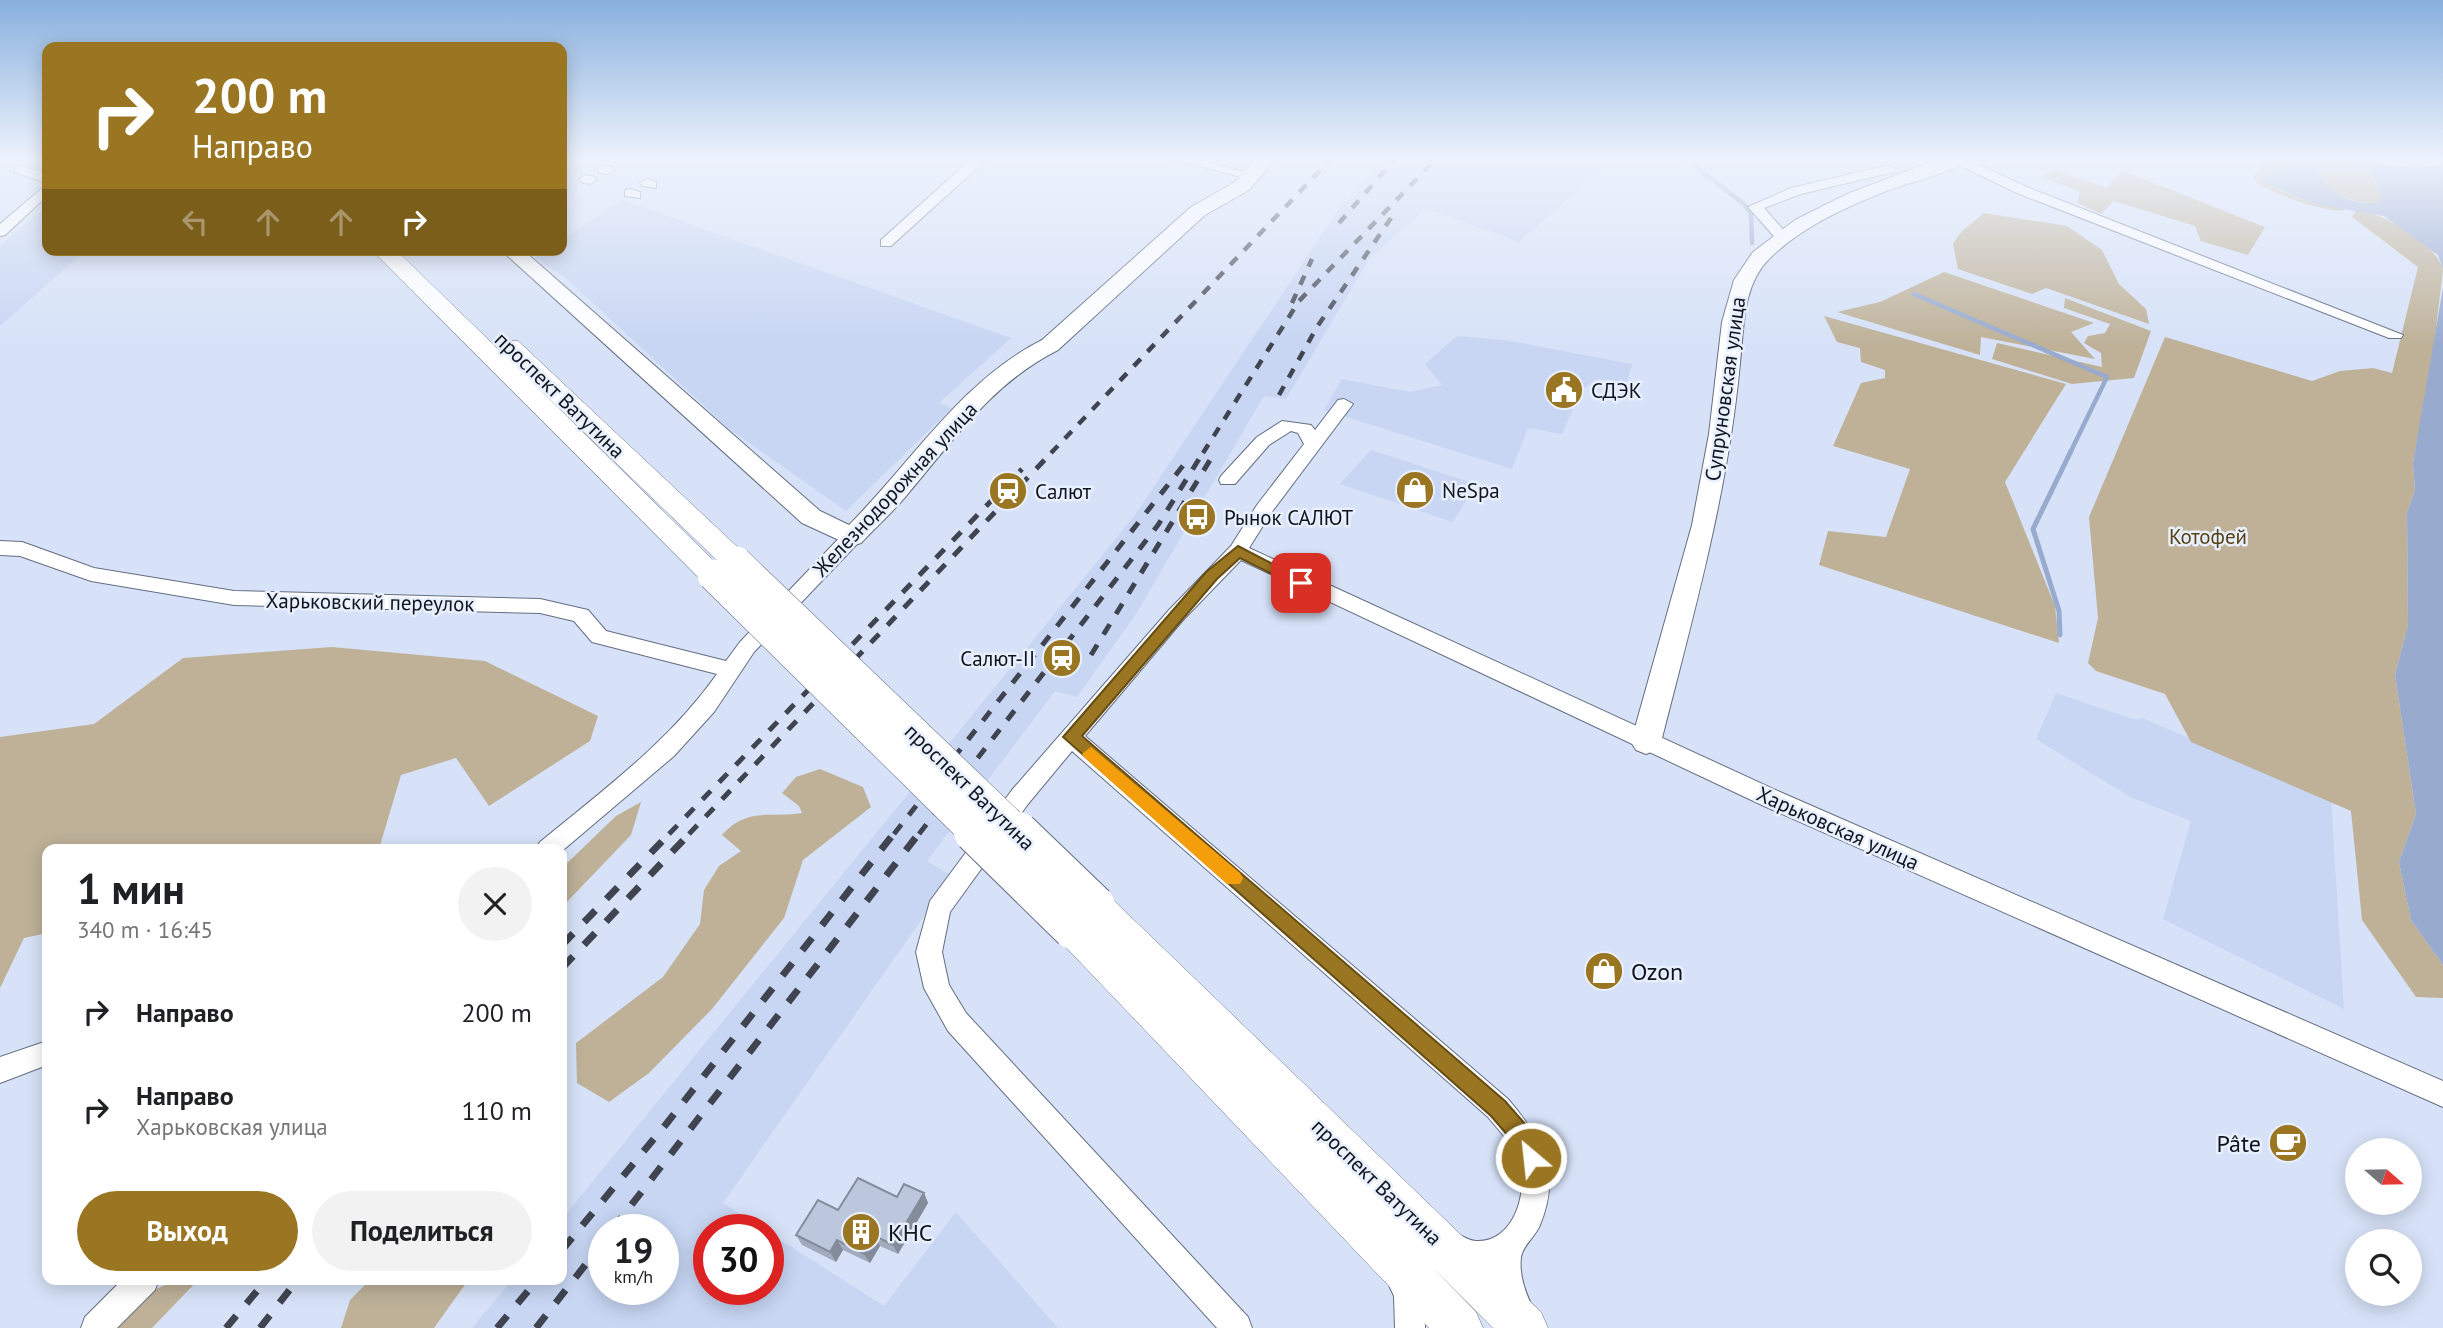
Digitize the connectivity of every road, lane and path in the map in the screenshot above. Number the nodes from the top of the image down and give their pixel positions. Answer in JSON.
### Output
{"nodes":[{"id":1,"x":911,"y":221,"type":"edge"},
{"id":2,"x":1187,"y":221,"type":"edge"},
{"id":3,"x":1768,"y":221,"type":"edge"},
{"id":4,"x":1812,"y":221,"type":"edge"},
{"id":5,"x":2102,"y":221,"type":"edge"},
{"id":6,"x":1783,"y":238,"type":"junction"},
{"id":7,"x":886,"y":243,"type":"dead end"},
{"id":8,"x":389,"y":256,"type":"edge"},
{"id":9,"x":417,"y":256,"type":"edge"},
{"id":10,"x":518,"y":256,"type":"edge"},
{"id":11,"x":2395,"y":335,"type":"dead end"},
{"id":12,"x":1344,"y":404,"type":"dead end"},
{"id":13,"x":1314,"y":446,"type":"junction"},
{"id":14,"x":1228,"y":480,"type":"dead end"},
{"id":15,"x":852,"y":537,"type":"junction"},
{"id":16,"x":0,"y":548,"type":"edge"},
{"id":17,"x":1238,"y":551,"type":"junction"},
{"id":18,"x":724,"y":569,"type":"junction"},
{"id":19,"x":730,"y":670,"type":"junction"},
{"id":20,"x":1071,"y":737,"type":"junction"},
{"id":21,"x":1646,"y":742,"type":"junction"},
{"id":22,"x":554,"y":844,"type":"edge"},
{"id":23,"x":1084,"y":918,"type":"junction"},
{"id":24,"x":42,"y":1054,"type":"edge"},
{"id":25,"x":0,"y":1070,"type":"edge"},
{"id":26,"x":2443,"y":1094,"type":"edge"},
{"id":27,"x":1427,"y":1231,"type":"junction"},
{"id":28,"x":1507,"y":1248,"type":"junction"},
{"id":29,"x":1392,"y":1260,"type":"junction"},
{"id":30,"x":138,"y":1285,"type":"edge"},
{"id":31,"x":96,"y":1328,"type":"edge"},
{"id":32,"x":1237,"y":1328,"type":"edge"},
{"id":33,"x":1410,"y":1328,"type":"edge"},
{"id":34,"x":1460,"y":1328,"type":"edge"},
{"id":35,"x":1526,"y":1328,"type":"edge"}],
"edges":[{"from":1,"to":7,"type":"street"},
{"from":2,"to":15,"type":"street","name":"Железнодорожная улица"},
{"from":3,"to":6,"type":"street"},
{"from":4,"to":6,"type":"street","name":"Супруновская улица"},
{"from":5,"to":11,"type":"street"},
{"from":6,"to":21,"type":"street","name":"Супруновская улица"},
{"from":8,"to":18,"type":"main road","name":"проспект Ватутина"},
{"from":9,"to":18,"type":"main road","name":"проспект Ватутина"},
{"from":10,"to":15,"type":"street"},
{"from":12,"to":13,"type":"street"},
{"from":13,"to":14,"type":"street"},
{"from":13,"to":17,"type":"street"},
{"from":15,"to":19,"type":"street","name":"Железнодорожная улица"},
{"from":16,"to":19,"type":"street","name":"Харьковский переулок"},
{"from":17,"to":20,"type":"street"},
{"from":17,"to":21,"type":"street","name":"Харьковская улица"},
{"from":18,"to":23,"type":"main road","name":"проспект Ватутина","bridge":true},
{"from":19,"to":22,"type":"street","name":"Железнодорожная улица"},
{"from":20,"to":28,"type":"street"},
{"from":20,"to":32,"type":"street"},
{"from":21,"to":26,"type":"street","name":"Харьковская улица"},
{"from":23,"to":27,"type":"main road","name":"проспект Ватутина"},
{"from":23,"to":29,"type":"main road","name":"проспект Ватутина"},
{"from":24,"to":25,"type":"street"},
{"from":27,"to":28,"type":"street"},
{"from":27,"to":35,"type":"main road","name":"проспект Ватутина"},
{"from":28,"to":35,"type":"street"},
{"from":29,"to":33,"type":"street"},
{"from":29,"to":34,"type":"main road","name":"проспект Ватутина"},
{"from":30,"to":31,"type":"street"}]}
